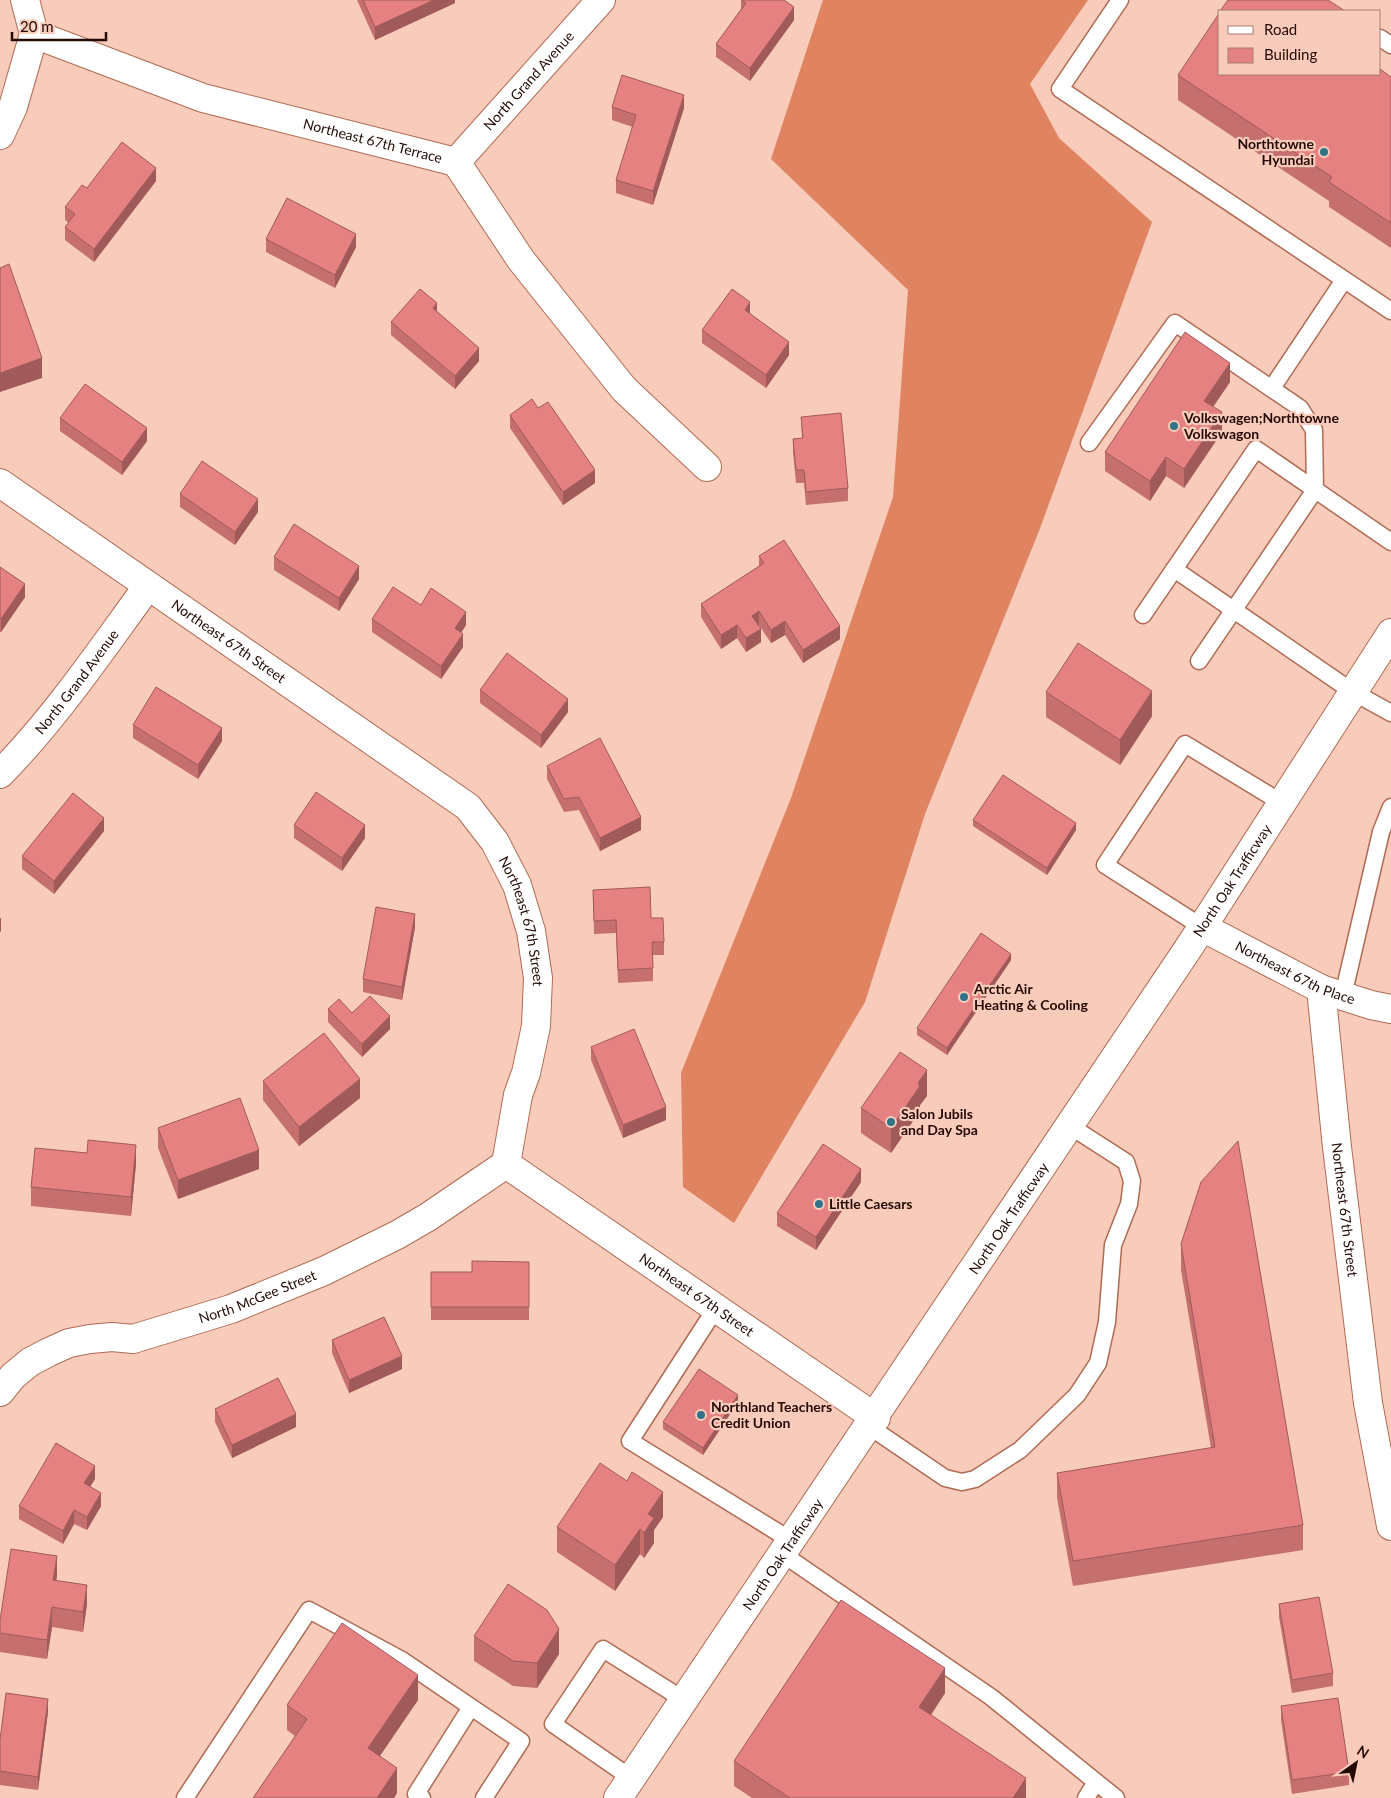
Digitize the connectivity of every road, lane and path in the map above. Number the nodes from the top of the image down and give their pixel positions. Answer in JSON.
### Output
{"nodes":[{"id":1,"x":25,"y":0,"type":"edge"},
{"id":2,"x":601,"y":0,"type":"edge"},
{"id":3,"x":1120,"y":0,"type":"edge"},
{"id":4,"x":34,"y":34,"type":"junction"},
{"id":5,"x":0,"y":135,"type":"edge"},
{"id":6,"x":456,"y":162,"type":"junction"},
{"id":7,"x":1344,"y":280,"type":"junction"},
{"id":8,"x":1391,"y":311,"type":"edge"},
{"id":9,"x":1272,"y":388,"type":"junction"},
{"id":10,"x":1089,"y":444,"type":"dead end"},
{"id":11,"x":707,"y":467,"type":"dead end"},
{"id":12,"x":0,"y":484,"type":"edge"},
{"id":13,"x":1315,"y":490,"type":"junction"},
{"id":14,"x":1391,"y":542,"type":"edge"},
{"id":15,"x":1174,"y":569,"type":"junction"},
{"id":16,"x":148,"y":586,"type":"junction"},
{"id":17,"x":1233,"y":610,"type":"junction"},
{"id":18,"x":1142,"y":614,"type":"dead end"},
{"id":19,"x":1391,"y":633,"type":"edge"},
{"id":20,"x":1199,"y":661,"type":"dead end"},
{"id":21,"x":1353,"y":692,"type":"junction"},
{"id":22,"x":1391,"y":713,"type":"edge"},
{"id":23,"x":0,"y":774,"type":"edge"},
{"id":24,"x":1282,"y":803,"type":"junction"},
{"id":25,"x":1391,"y":807,"type":"edge"},
{"id":26,"x":1202,"y":927,"type":"junction"},
{"id":27,"x":1332,"y":993,"type":"junction"},
{"id":28,"x":1391,"y":1009,"type":"edge"},
{"id":29,"x":1070,"y":1126,"type":"junction"},
{"id":30,"x":506,"y":1164,"type":"junction"},
{"id":31,"x":716,"y":1308,"type":"junction"},
{"id":32,"x":0,"y":1392,"type":"edge"},
{"id":33,"x":1368,"y":1403,"type":"junction"},
{"id":34,"x":1391,"y":1420,"type":"edge"},
{"id":35,"x":873,"y":1422,"type":"junction"},
{"id":36,"x":1391,"y":1526,"type":"edge"},
{"id":37,"x":788,"y":1548,"type":"junction"},
{"id":38,"x":684,"y":1700,"type":"junction"},
{"id":39,"x":471,"y":1707,"type":"junction"},
{"id":40,"x":1096,"y":1782,"type":"junction"},
{"id":41,"x":624,"y":1788,"type":"edge"},
{"id":42,"x":185,"y":1798,"type":"edge"},
{"id":43,"x":422,"y":1798,"type":"edge"},
{"id":44,"x":484,"y":1798,"type":"edge"},
{"id":45,"x":1086,"y":1798,"type":"edge"},
{"id":46,"x":1116,"y":1798,"type":"edge"}],
"edges":[{"from":1,"to":4,"type":"street"},
{"from":2,"to":6,"type":"street","name":"North Grand Avenue"},
{"from":3,"to":7,"type":"lane"},
{"from":4,"to":5,"type":"street"},
{"from":4,"to":6,"type":"street","name":"Northeast 67th Terrace"},
{"from":6,"to":11,"type":"street","name":"Northeast 67th Terrace"},
{"from":7,"to":8,"type":"lane"},
{"from":7,"to":9,"type":"lane"},
{"from":9,"to":10,"type":"lane"},
{"from":9,"to":13,"type":"lane"},
{"from":12,"to":16,"type":"street","name":"Northeast 67th Street"},
{"from":13,"to":14,"type":"lane"},
{"from":13,"to":15,"type":"lane"},
{"from":13,"to":17,"type":"lane"},
{"from":15,"to":17,"type":"lane"},
{"from":15,"to":18,"type":"lane"},
{"from":16,"to":23,"type":"street","name":"North Grand Avenue"},
{"from":16,"to":30,"type":"street","name":"Northeast 67th Street"},
{"from":17,"to":20,"type":"lane"},
{"from":17,"to":21,"type":"lane"},
{"from":19,"to":21,"type":"street","name":"North Oak Trafficway"},
{"from":21,"to":22,"type":"lane"},
{"from":21,"to":24,"type":"street","name":"North Oak Trafficway"},
{"from":24,"to":26,"type":"street","name":"North Oak Trafficway"},
{"from":24,"to":26,"type":"lane"},
{"from":25,"to":27,"type":"lane"},
{"from":26,"to":27,"type":"street","name":"Northeast 67th Place"},
{"from":26,"to":29,"type":"street","name":"North Oak Trafficway"},
{"from":27,"to":28,"type":"street","name":"Northeast 67th Place"},
{"from":27,"to":33,"type":"street","name":"Northeast 67th Street"},
{"from":29,"to":35,"type":"street","name":"North Oak Trafficway"},
{"from":29,"to":35,"type":"lane"},
{"from":30,"to":31,"type":"street","name":"Northeast 67th Street"},
{"from":30,"to":32,"type":"street","name":"North McGee Street"},
{"from":31,"to":35,"type":"street","name":"Northeast 67th Street"},
{"from":31,"to":37,"type":"lane"},
{"from":33,"to":34,"type":"street"},
{"from":33,"to":36,"type":"street","name":"Northeast 67th Street"},
{"from":35,"to":37,"type":"street","name":"North Oak Trafficway"},
{"from":37,"to":38,"type":"street","name":"North Oak Trafficway"},
{"from":37,"to":40,"type":"lane"},
{"from":38,"to":41,"type":"street","name":"North Oak Trafficway"},
{"from":38,"to":41,"type":"lane"},
{"from":39,"to":42,"type":"lane"},
{"from":39,"to":43,"type":"lane"},
{"from":39,"to":44,"type":"lane"},
{"from":40,"to":45,"type":"lane"},
{"from":40,"to":46,"type":"lane"}]}
